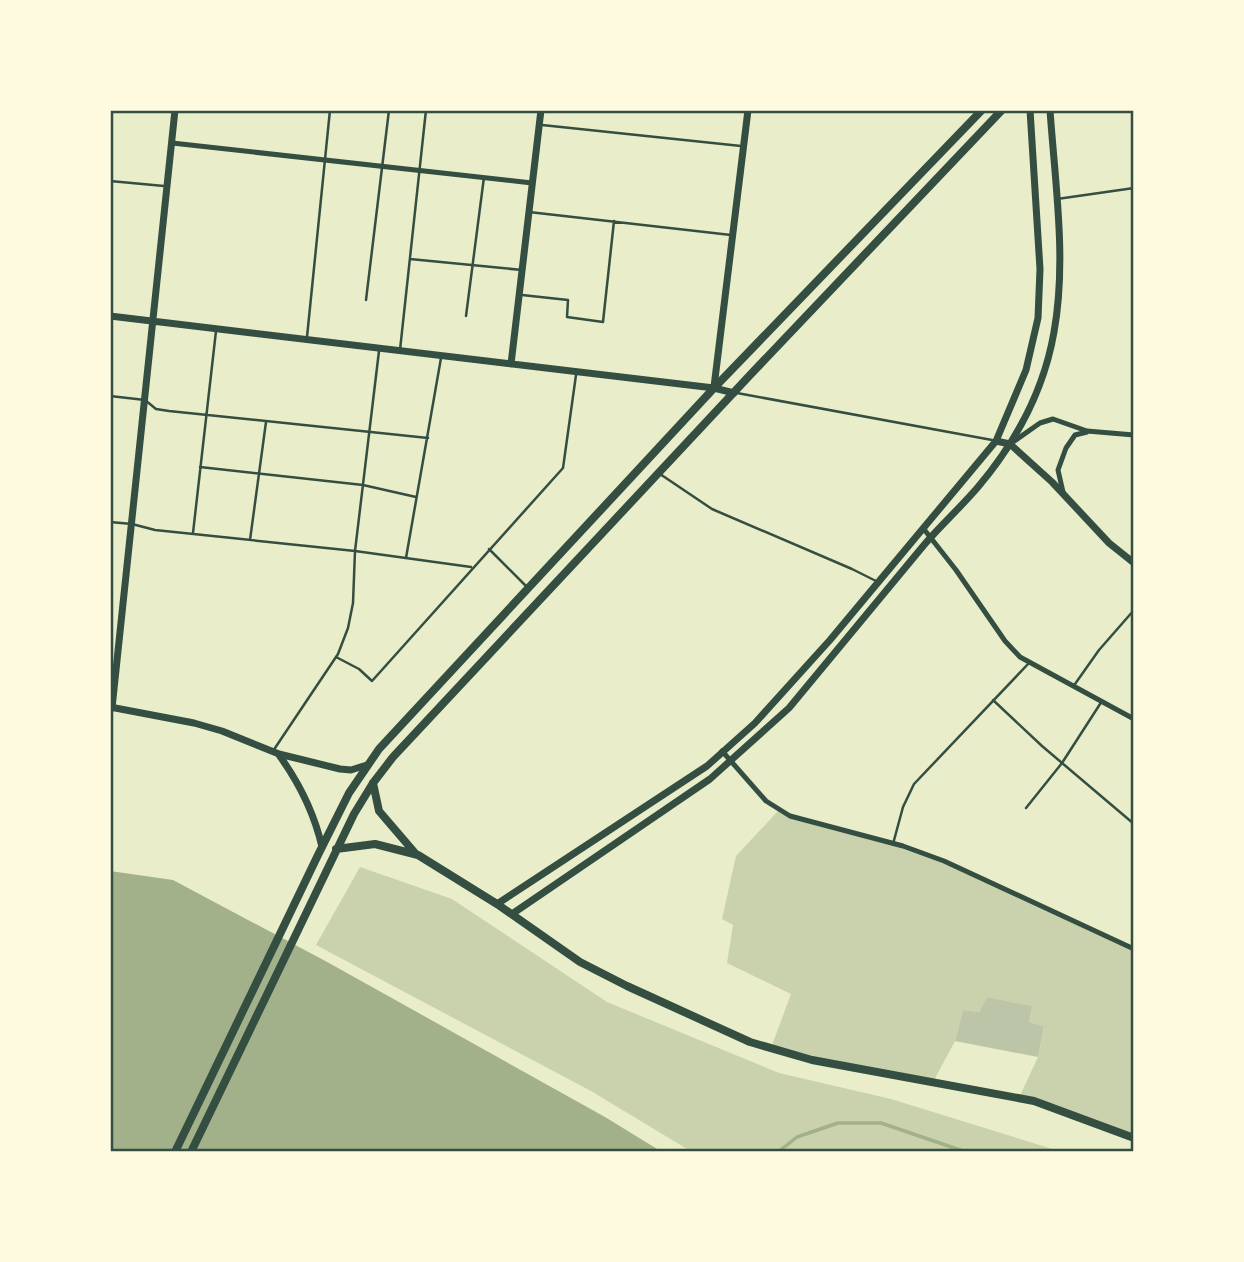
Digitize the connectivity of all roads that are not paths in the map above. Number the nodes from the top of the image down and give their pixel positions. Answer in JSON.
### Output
{"nodes":[{"id":1,"x":112,"y":110,"type":"edge"},
{"id":2,"x":175,"y":110,"type":"edge"},
{"id":3,"x":330,"y":110,"type":"edge"},
{"id":4,"x":389,"y":110,"type":"edge"},
{"id":5,"x":426,"y":110,"type":"edge"},
{"id":6,"x":541,"y":110,"type":"edge"},
{"id":7,"x":748,"y":110,"type":"edge"},
{"id":8,"x":982,"y":110,"type":"edge"},
{"id":9,"x":1002,"y":110,"type":"edge"},
{"id":10,"x":1030,"y":110,"type":"edge"},
{"id":11,"x":1050,"y":110,"type":"edge"},
{"id":12,"x":539,"y":125,"type":"junction"},
{"id":13,"x":110,"y":129,"type":"edge"},
{"id":14,"x":172,"y":143,"type":"junction"},
{"id":15,"x":744,"y":146,"type":"junction"},
{"id":16,"x":325,"y":160,"type":"junction"},
{"id":17,"x":383,"y":166,"type":"junction"},
{"id":18,"x":420,"y":169,"type":"junction"},
{"id":19,"x":484,"y":177,"type":"junction"},
{"id":20,"x":110,"y":181,"type":"edge"},
{"id":21,"x":532,"y":183,"type":"junction"},
{"id":22,"x":167,"y":186,"type":"junction"},
{"id":23,"x":1134,"y":188,"type":"edge"},
{"id":24,"x":1056,"y":199,"type":"junction"},
{"id":25,"x":529,"y":212,"type":"junction"},
{"id":26,"x":614,"y":221,"type":"junction"},
{"id":27,"x":735,"y":235,"type":"junction"},
{"id":28,"x":410,"y":259,"type":"junction"},
{"id":29,"x":473,"y":265,"type":"junction"},
{"id":30,"x":522,"y":270,"type":"junction"},
{"id":31,"x":519,"y":295,"type":"junction"},
{"id":32,"x":366,"y":300,"type":"dead end"},
{"id":33,"x":110,"y":316,"type":"edge"},
{"id":34,"x":466,"y":316,"type":"dead end"},
{"id":35,"x":153,"y":321,"type":"junction"},
{"id":36,"x":216,"y":328,"type":"junction"},
{"id":37,"x":307,"y":339,"type":"junction"},
{"id":38,"x":379,"y":348,"type":"junction"},
{"id":39,"x":400,"y":350,"type":"junction"},
{"id":40,"x":441,"y":355,"type":"junction"},
{"id":41,"x":511,"y":364,"type":"junction"},
{"id":42,"x":576,"y":371,"type":"junction"},
{"id":43,"x":714,"y":388,"type":"junction"},
{"id":44,"x":734,"y":393,"type":"junction"},
{"id":45,"x":110,"y":396,"type":"edge"},
{"id":46,"x":145,"y":400,"type":"junction"},
{"id":47,"x":205,"y":415,"type":"junction"},
{"id":48,"x":266,"y":422,"type":"junction"},
{"id":49,"x":369,"y":432,"type":"junction"},
{"id":50,"x":1087,"y":432,"type":"junction"},
{"id":51,"x":1134,"y":435,"type":"edge"},
{"id":52,"x":428,"y":438,"type":"junction"},
{"id":53,"x":996,"y":441,"type":"junction"},
{"id":54,"x":1010,"y":444,"type":"junction"},
{"id":55,"x":200,"y":467,"type":"junction"},
{"id":56,"x":258,"y":474,"type":"junction"},
{"id":57,"x":660,"y":474,"type":"junction"},
{"id":58,"x":363,"y":485,"type":"junction"},
{"id":59,"x":1064,"y":495,"type":"junction"},
{"id":60,"x":416,"y":497,"type":"junction"},
{"id":61,"x":110,"y":522,"type":"edge"},
{"id":62,"x":132,"y":524,"type":"junction"},
{"id":63,"x":923,"y":528,"type":"junction"},
{"id":64,"x":193,"y":534,"type":"junction"},
{"id":65,"x":931,"y":537,"type":"junction"},
{"id":66,"x":250,"y":540,"type":"junction"},
{"id":67,"x":489,"y":548,"type":"junction"},
{"id":68,"x":355,"y":551,"type":"junction"},
{"id":69,"x":406,"y":558,"type":"junction"},
{"id":70,"x":1134,"y":563,"type":"edge"},
{"id":71,"x":472,"y":567,"type":"junction"},
{"id":72,"x":877,"y":582,"type":"junction"},
{"id":73,"x":528,"y":588,"type":"junction"},
{"id":74,"x":1134,"y":610,"type":"edge"},
{"id":75,"x":336,"y":657,"type":"junction"},
{"id":76,"x":1029,"y":663,"type":"junction"},
{"id":77,"x":1074,"y":687,"type":"junction"},
{"id":78,"x":993,"y":700,"type":"junction"},
{"id":79,"x":1102,"y":701,"type":"junction"},
{"id":80,"x":111,"y":708,"type":"edge"},
{"id":81,"x":1134,"y":719,"type":"edge"},
{"id":82,"x":722,"y":751,"type":"junction"},
{"id":83,"x":276,"y":753,"type":"junction"},
{"id":84,"x":731,"y":760,"type":"junction"},
{"id":85,"x":1062,"y":763,"type":"junction"},
{"id":86,"x":367,"y":765,"type":"junction"},
{"id":87,"x":373,"y":783,"type":"junction"},
{"id":88,"x":1026,"y":808,"type":"dead end"},
{"id":89,"x":1134,"y":824,"type":"edge"},
{"id":90,"x":892,"y":844,"type":"junction"},
{"id":91,"x":336,"y":849,"type":"junction"},
{"id":92,"x":320,"y":851,"type":"junction"},
{"id":93,"x":418,"y":855,"type":"junction"},
{"id":94,"x":497,"y":904,"type":"junction"},
{"id":95,"x":512,"y":914,"type":"junction"},
{"id":96,"x":1134,"y":949,"type":"edge"},
{"id":97,"x":1134,"y":1138,"type":"edge"},
{"id":98,"x":174,"y":1152,"type":"edge"},
{"id":99,"x":191,"y":1152,"type":"edge"}],
"edges":[{"from":1,"to":13,"type":"lane"},
{"from":2,"to":14,"type":"street"},
{"from":3,"to":16,"type":"lane"},
{"from":4,"to":17,"type":"lane"},
{"from":5,"to":18,"type":"lane"},
{"from":6,"to":12,"type":"street"},
{"from":7,"to":15,"type":"street"},
{"from":8,"to":43,"type":"main road"},
{"from":9,"to":44,"type":"main road"},
{"from":10,"to":53,"type":"street"},
{"from":11,"to":24,"type":"street"},
{"from":12,"to":15,"type":"lane"},
{"from":12,"to":21,"type":"street"},
{"from":14,"to":16,"type":"street"},
{"from":14,"to":22,"type":"street"},
{"from":15,"to":27,"type":"street"},
{"from":16,"to":17,"type":"street"},
{"from":16,"to":37,"type":"lane"},
{"from":17,"to":18,"type":"street"},
{"from":17,"to":32,"type":"lane"},
{"from":18,"to":19,"type":"street"},
{"from":18,"to":28,"type":"lane"},
{"from":19,"to":21,"type":"street"},
{"from":19,"to":29,"type":"lane"},
{"from":20,"to":22,"type":"lane"},
{"from":21,"to":25,"type":"street"},
{"from":22,"to":35,"type":"street"},
{"from":23,"to":24,"type":"lane"},
{"from":24,"to":54,"type":"street"},
{"from":25,"to":26,"type":"lane"},
{"from":25,"to":30,"type":"street"},
{"from":26,"to":27,"type":"lane"},
{"from":26,"to":31,"type":"lane"},
{"from":27,"to":43,"type":"street"},
{"from":28,"to":29,"type":"lane"},
{"from":28,"to":39,"type":"lane"},
{"from":29,"to":30,"type":"lane"},
{"from":29,"to":34,"type":"lane"},
{"from":30,"to":31,"type":"street"},
{"from":31,"to":41,"type":"street"},
{"from":33,"to":35,"type":"street"},
{"from":35,"to":36,"type":"street"},
{"from":35,"to":46,"type":"street"},
{"from":36,"to":37,"type":"street"},
{"from":36,"to":47,"type":"lane"},
{"from":37,"to":38,"type":"street"},
{"from":38,"to":39,"type":"street"},
{"from":38,"to":49,"type":"lane"},
{"from":39,"to":40,"type":"street"},
{"from":40,"to":41,"type":"street"},
{"from":40,"to":52,"type":"lane"},
{"from":41,"to":42,"type":"street"},
{"from":42,"to":43,"type":"street"},
{"from":42,"to":67,"type":"lane"},
{"from":43,"to":44,"type":"street"},
{"from":43,"to":73,"type":"main road"},
{"from":44,"to":53,"type":"lane"},
{"from":44,"to":57,"type":"main road"},
{"from":45,"to":46,"type":"lane"},
{"from":46,"to":47,"type":"lane"},
{"from":46,"to":62,"type":"street"},
{"from":47,"to":48,"type":"lane"},
{"from":47,"to":55,"type":"lane"},
{"from":48,"to":49,"type":"lane"},
{"from":48,"to":56,"type":"lane"},
{"from":49,"to":52,"type":"lane"},
{"from":49,"to":58,"type":"lane"},
{"from":50,"to":51,"type":"street"},
{"from":50,"to":54,"type":"street"},
{"from":50,"to":59,"type":"street"},
{"from":52,"to":60,"type":"lane"},
{"from":53,"to":54,"type":"street"},
{"from":53,"to":63,"type":"street"},
{"from":54,"to":59,"type":"street"},
{"from":54,"to":65,"type":"street"},
{"from":55,"to":56,"type":"lane"},
{"from":55,"to":64,"type":"lane"},
{"from":56,"to":58,"type":"lane"},
{"from":56,"to":66,"type":"lane"},
{"from":57,"to":72,"type":"lane"},
{"from":57,"to":87,"type":"main road"},
{"from":58,"to":60,"type":"lane"},
{"from":58,"to":68,"type":"lane"},
{"from":59,"to":70,"type":"street"},
{"from":60,"to":69,"type":"lane"},
{"from":61,"to":62,"type":"lane"},
{"from":62,"to":64,"type":"lane"},
{"from":62,"to":80,"type":"street"},
{"from":63,"to":65,"type":"street"},
{"from":63,"to":72,"type":"street"},
{"from":64,"to":66,"type":"lane"},
{"from":65,"to":76,"type":"street"},
{"from":65,"to":84,"type":"street"},
{"from":66,"to":68,"type":"lane"},
{"from":67,"to":71,"type":"lane"},
{"from":67,"to":73,"type":"lane"},
{"from":68,"to":69,"type":"lane"},
{"from":68,"to":75,"type":"lane"},
{"from":69,"to":71,"type":"lane"},
{"from":71,"to":75,"type":"lane"},
{"from":72,"to":82,"type":"street"},
{"from":73,"to":86,"type":"main road"},
{"from":74,"to":77,"type":"lane"},
{"from":75,"to":83,"type":"lane"},
{"from":76,"to":77,"type":"street"},
{"from":76,"to":78,"type":"lane"},
{"from":77,"to":79,"type":"street"},
{"from":78,"to":85,"type":"lane"},
{"from":78,"to":90,"type":"lane"},
{"from":79,"to":81,"type":"street"},
{"from":79,"to":85,"type":"lane"},
{"from":80,"to":83,"type":"street"},
{"from":82,"to":84,"type":"street"},
{"from":82,"to":94,"type":"street"},
{"from":83,"to":86,"type":"street"},
{"from":83,"to":92,"type":"street"},
{"from":84,"to":90,"type":"street"},
{"from":84,"to":95,"type":"street"},
{"from":85,"to":88,"type":"lane"},
{"from":85,"to":89,"type":"lane"},
{"from":86,"to":92,"type":"main road"},
{"from":87,"to":91,"type":"main road"},
{"from":87,"to":93,"type":"main road"},
{"from":90,"to":96,"type":"street"},
{"from":91,"to":93,"type":"main road"},
{"from":91,"to":99,"type":"main road"},
{"from":92,"to":98,"type":"main road"},
{"from":93,"to":94,"type":"main road"},
{"from":94,"to":95,"type":"main road"},
{"from":95,"to":97,"type":"main road"}]}
